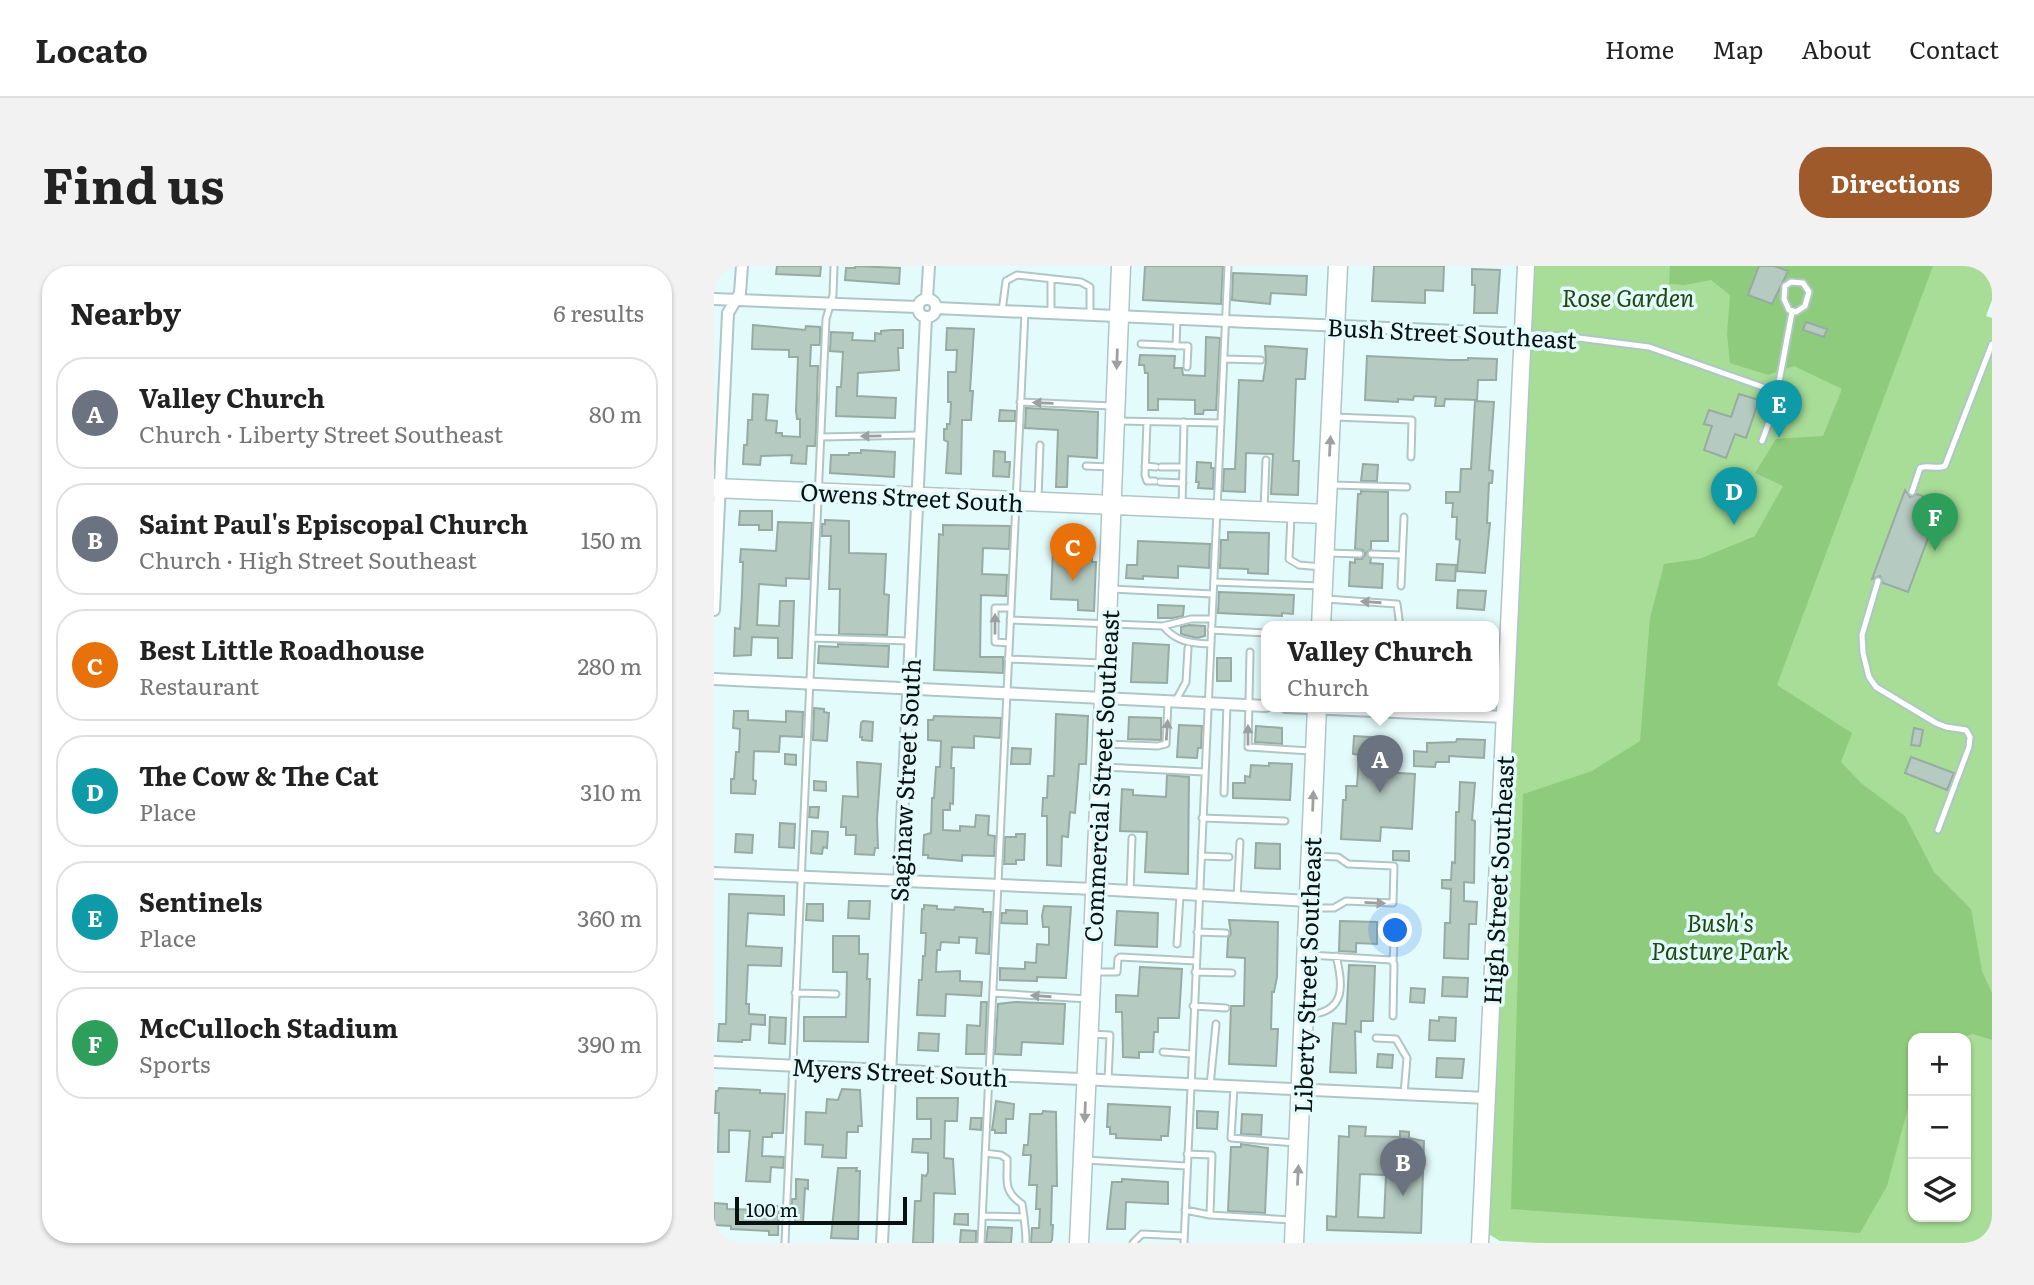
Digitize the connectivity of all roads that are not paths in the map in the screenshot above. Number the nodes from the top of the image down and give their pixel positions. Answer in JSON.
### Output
{"nodes":[{"id":1,"x":742,"y":266,"type":"edge"},
{"id":2,"x":834,"y":266,"type":"edge"},
{"id":3,"x":929,"y":266,"type":"edge"},
{"id":4,"x":1121,"y":266,"type":"edge"},
{"id":5,"x":1228,"y":266,"type":"edge"},
{"id":6,"x":1338,"y":266,"type":"edge"},
{"id":7,"x":1526,"y":266,"type":"edge"},
{"id":8,"x":1051,"y":279,"type":"junction"},
{"id":9,"x":714,"y":299,"type":"edge"},
{"id":10,"x":927,"y":299,"type":"junction"},
{"id":11,"x":735,"y":300,"type":"junction"},
{"id":12,"x":831,"y":304,"type":"junction"},
{"id":13,"x":917,"y":307,"type":"junction"},
{"id":14,"x":936,"y":308,"type":"junction"},
{"id":15,"x":1002,"y":311,"type":"junction"},
{"id":16,"x":1025,"y":312,"type":"junction"},
{"id":17,"x":1792,"y":312,"type":"junction"},
{"id":18,"x":1051,"y":313,"type":"junction"},
{"id":19,"x":1090,"y":315,"type":"junction"},
{"id":20,"x":1118,"y":316,"type":"junction"},
{"id":21,"x":926,"y":317,"type":"junction"},
{"id":22,"x":1177,"y":319,"type":"junction"},
{"id":23,"x":1226,"y":321,"type":"junction"},
{"id":24,"x":1335,"y":326,"type":"junction"},
{"id":25,"x":1522,"y":334,"type":"junction"},
{"id":26,"x":1141,"y":344,"type":"dead end"},
{"id":27,"x":1992,"y":344,"type":"edge"},
{"id":28,"x":1176,"y":346,"type":"junction"},
{"id":29,"x":1224,"y":359,"type":"junction"},
{"id":30,"x":1261,"y":360,"type":"dead end"},
{"id":31,"x":1187,"y":367,"type":"dead end"},
{"id":32,"x":1777,"y":392,"type":"junction"},
{"id":33,"x":1020,"y":402,"type":"junction"},
{"id":34,"x":1114,"y":413,"type":"junction"},
{"id":35,"x":1331,"y":416,"type":"junction"},
{"id":36,"x":1147,"y":422,"type":"junction"},
{"id":37,"x":1184,"y":422,"type":"junction"},
{"id":38,"x":1221,"y":423,"type":"junction"},
{"id":39,"x":920,"y":435,"type":"junction"},
{"id":40,"x":821,"y":437,"type":"junction"},
{"id":41,"x":1762,"y":441,"type":"dead end"},
{"id":42,"x":1040,"y":446,"type":"dead end"},
{"id":43,"x":1410,"y":457,"type":"dead end"},
{"id":44,"x":1266,"y":460,"type":"dead end"},
{"id":45,"x":1086,"y":466,"type":"dead end"},
{"id":46,"x":1145,"y":466,"type":"junction"},
{"id":47,"x":1112,"y":467,"type":"junction"},
{"id":48,"x":1183,"y":467,"type":"junction"},
{"id":49,"x":1183,"y":483,"type":"junction"},
{"id":50,"x":1328,"y":484,"type":"junction"},
{"id":51,"x":1407,"y":487,"type":"dead end"},
{"id":52,"x":717,"y":488,"type":"edge"},
{"id":53,"x":819,"y":492,"type":"junction"},
{"id":54,"x":1912,"y":492,"type":"dead end"},
{"id":55,"x":917,"y":497,"type":"junction"},
{"id":56,"x":1016,"y":501,"type":"junction"},
{"id":57,"x":1038,"y":502,"type":"junction"},
{"id":58,"x":1111,"y":505,"type":"junction"},
{"id":59,"x":1182,"y":508,"type":"junction"},
{"id":60,"x":1217,"y":510,"type":"junction"},
{"id":61,"x":1264,"y":512,"type":"junction"},
{"id":62,"x":1291,"y":513,"type":"junction"},
{"id":63,"x":1326,"y":514,"type":"junction"},
{"id":64,"x":1404,"y":517,"type":"dead end"},
{"id":65,"x":1360,"y":554,"type":"dead end"},
{"id":66,"x":1371,"y":554,"type":"dead end"},
{"id":67,"x":1402,"y":555,"type":"junction"},
{"id":68,"x":1324,"y":560,"type":"junction"},
{"id":69,"x":1214,"y":582,"type":"junction"},
{"id":70,"x":1878,"y":582,"type":"dead end"},
{"id":71,"x":1401,"y":586,"type":"dead end"},
{"id":72,"x":1108,"y":589,"type":"junction"},
{"id":73,"x":1323,"y":593,"type":"junction"},
{"id":74,"x":1213,"y":594,"type":"junction"},
{"id":75,"x":1011,"y":608,"type":"junction"},
{"id":76,"x":714,"y":610,"type":"edge"},
{"id":77,"x":1212,"y":619,"type":"junction"},
{"id":78,"x":1010,"y":620,"type":"junction"},
{"id":79,"x":1321,"y":621,"type":"edge"},
{"id":80,"x":1399,"y":621,"type":"edge"},
{"id":81,"x":1107,"y":623,"type":"junction"},
{"id":82,"x":1163,"y":626,"type":"junction"},
{"id":83,"x":1211,"y":630,"type":"junction"},
{"id":84,"x":1261,"y":633,"type":"edge"},
{"id":85,"x":812,"y":638,"type":"junction"},
{"id":86,"x":910,"y":641,"type":"junction"},
{"id":87,"x":1009,"y":643,"type":"junction"},
{"id":88,"x":1210,"y":644,"type":"junction"},
{"id":89,"x":1188,"y":648,"type":"dead end"},
{"id":90,"x":1250,"y":652,"type":"dead end"},
{"id":91,"x":1008,"y":659,"type":"junction"},
{"id":92,"x":1106,"y":663,"type":"junction"},
{"id":93,"x":714,"y":679,"type":"edge"},
{"id":94,"x":810,"y":684,"type":"junction"},
{"id":95,"x":908,"y":688,"type":"junction"},
{"id":96,"x":1006,"y":693,"type":"junction"},
{"id":97,"x":1104,"y":698,"type":"junction"},
{"id":98,"x":1172,"y":702,"type":"junction"},
{"id":99,"x":1207,"y":703,"type":"junction"},
{"id":100,"x":1227,"y":704,"type":"junction"},
{"id":101,"x":1248,"y":705,"type":"junction"},
{"id":102,"x":1261,"y":706,"type":"edge"},
{"id":103,"x":1317,"y":712,"type":"edge"},
{"id":104,"x":1431,"y":712,"type":"edge"},
{"id":105,"x":1505,"y":717,"type":"junction"},
{"id":106,"x":1102,"y":744,"type":"junction"},
{"id":107,"x":1315,"y":751,"type":"junction"},
{"id":108,"x":1101,"y":767,"type":"junction"},
{"id":109,"x":1204,"y":772,"type":"junction"},
{"id":110,"x":1224,"y":793,"type":"dead end"},
{"id":111,"x":1202,"y":818,"type":"junction"},
{"id":112,"x":1284,"y":821,"type":"dead end"},
{"id":113,"x":1938,"y":830,"type":"dead end"},
{"id":114,"x":1132,"y":838,"type":"dead end"},
{"id":115,"x":1240,"y":842,"type":"dead end"},
{"id":116,"x":1201,"y":856,"type":"junction"},
{"id":117,"x":1311,"y":856,"type":"junction"},
{"id":118,"x":1229,"y":857,"type":"dead end"},
{"id":119,"x":714,"y":873,"type":"edge"},
{"id":120,"x":800,"y":876,"type":"junction"},
{"id":121,"x":899,"y":880,"type":"junction"},
{"id":122,"x":997,"y":885,"type":"junction"},
{"id":123,"x":1095,"y":889,"type":"junction"},
{"id":124,"x":1130,"y":891,"type":"junction"},
{"id":125,"x":1180,"y":894,"type":"junction"},
{"id":126,"x":1199,"y":895,"type":"junction"},
{"id":127,"x":1237,"y":897,"type":"junction"},
{"id":128,"x":1309,"y":904,"type":"junction"},
{"id":129,"x":1395,"y":924,"type":"dead end"},
{"id":130,"x":1197,"y":932,"type":"junction"},
{"id":131,"x":1226,"y":933,"type":"dead end"},
{"id":132,"x":1177,"y":944,"type":"dead end"},
{"id":133,"x":1307,"y":955,"type":"junction"},
{"id":134,"x":1336,"y":956,"type":"junction"},
{"id":135,"x":1196,"y":961,"type":"junction"},
{"id":136,"x":1393,"y":961,"type":"junction"},
{"id":137,"x":1091,"y":972,"type":"junction"},
{"id":138,"x":1195,"y":972,"type":"junction"},
{"id":139,"x":1232,"y":973,"type":"dead end"},
{"id":140,"x":795,"y":993,"type":"junction"},
{"id":141,"x":993,"y":993,"type":"junction"},
{"id":142,"x":836,"y":994,"type":"dead end"},
{"id":143,"x":1090,"y":999,"type":"junction"},
{"id":144,"x":1194,"y":1006,"type":"junction"},
{"id":145,"x":1226,"y":1008,"type":"dead end"},
{"id":146,"x":1305,"y":1015,"type":"junction"},
{"id":147,"x":1393,"y":1016,"type":"dead end"},
{"id":148,"x":1216,"y":1024,"type":"dead end"},
{"id":149,"x":1088,"y":1034,"type":"junction"},
{"id":150,"x":1376,"y":1038,"type":"dead end"},
{"id":151,"x":1163,"y":1052,"type":"dead end"},
{"id":152,"x":1191,"y":1054,"type":"junction"},
{"id":153,"x":714,"y":1062,"type":"edge"},
{"id":154,"x":792,"y":1066,"type":"junction"},
{"id":155,"x":891,"y":1070,"type":"junction"},
{"id":156,"x":988,"y":1075,"type":"junction"},
{"id":157,"x":1086,"y":1080,"type":"junction"},
{"id":158,"x":1108,"y":1081,"type":"junction"},
{"id":159,"x":1189,"y":1085,"type":"junction"},
{"id":160,"x":1210,"y":1086,"type":"junction"},
{"id":161,"x":1234,"y":1087,"type":"junction"},
{"id":162,"x":1302,"y":1090,"type":"junction"},
{"id":163,"x":1404,"y":1094,"type":"junction"},
{"id":164,"x":1487,"y":1098,"type":"junction"},
{"id":165,"x":1299,"y":1143,"type":"junction"},
{"id":166,"x":985,"y":1153,"type":"junction"},
{"id":167,"x":1187,"y":1154,"type":"junction"},
{"id":168,"x":1083,"y":1159,"type":"junction"},
{"id":169,"x":1186,"y":1166,"type":"junction"},
{"id":170,"x":1185,"y":1210,"type":"junction"},
{"id":171,"x":1210,"y":1215,"type":"junction"},
{"id":172,"x":983,"y":1216,"type":"junction"},
{"id":173,"x":1023,"y":1217,"type":"junction"},
{"id":174,"x":1295,"y":1220,"type":"junction"},
{"id":175,"x":1184,"y":1236,"type":"junction"},
{"id":176,"x":785,"y":1243,"type":"edge"},
{"id":177,"x":882,"y":1243,"type":"edge"},
{"id":178,"x":981,"y":1243,"type":"edge"},
{"id":179,"x":1026,"y":1243,"type":"edge"},
{"id":180,"x":1079,"y":1243,"type":"edge"},
{"id":181,"x":1133,"y":1243,"type":"edge"},
{"id":182,"x":1184,"y":1243,"type":"edge"},
{"id":183,"x":1294,"y":1243,"type":"edge"},
{"id":184,"x":1480,"y":1243,"type":"edge"}],
"edges":[{"from":1,"to":11,"type":"street"},
{"from":2,"to":12,"type":"lane"},
{"from":3,"to":10,"type":"street"},
{"from":4,"to":20,"type":"main road","name":"Commercial Street Southeast"},
{"from":5,"to":23,"type":"lane"},
{"from":6,"to":24,"type":"main road"},
{"from":7,"to":25,"type":"street","name":"High Street Southeast"},
{"from":8,"to":15,"type":"lane"},
{"from":8,"to":18,"type":"lane"},
{"from":8,"to":19,"type":"lane"},
{"from":9,"to":11,"type":"street"},
{"from":10,"to":13,"type":"street"},
{"from":10,"to":14,"type":"street"},
{"from":11,"to":12,"type":"street"},
{"from":11,"to":52,"type":"street"},
{"from":12,"to":13,"type":"street"},
{"from":12,"to":40,"type":"lane"},
{"from":13,"to":21,"type":"street"},
{"from":14,"to":15,"type":"street","name":"Bush Street Southeast"},
{"from":14,"to":21,"type":"street"},
{"from":15,"to":16,"type":"street","name":"Bush Street Southeast"},
{"from":16,"to":18,"type":"street","name":"Bush Street Southeast"},
{"from":16,"to":33,"type":"lane"},
{"from":17,"to":17,"type":"lane"},
{"from":17,"to":32,"type":"lane"},
{"from":18,"to":19,"type":"street","name":"Bush Street Southeast"},
{"from":19,"to":20,"type":"street","name":"Bush Street Southeast"},
{"from":20,"to":22,"type":"street","name":"Bush Street Southeast"},
{"from":20,"to":34,"type":"main road","name":"Commercial Street Southeast","one_way":true},
{"from":21,"to":39,"type":"street","name":"Saginaw Street South"},
{"from":22,"to":23,"type":"street","name":"Bush Street Southeast"},
{"from":22,"to":28,"type":"lane"},
{"from":23,"to":24,"type":"street","name":"Bush Street Southeast"},
{"from":23,"to":29,"type":"lane"},
{"from":24,"to":25,"type":"street","name":"Bush Street Southeast"},
{"from":24,"to":35,"type":"main road"},
{"from":25,"to":32,"type":"lane","name":"Bush Street Southeast"},
{"from":25,"to":105,"type":"street","name":"High Street Southeast"},
{"from":26,"to":28,"type":"lane"},
{"from":27,"to":54,"type":"lane"},
{"from":28,"to":31,"type":"lane"},
{"from":29,"to":30,"type":"lane"},
{"from":29,"to":38,"type":"lane"},
{"from":32,"to":41,"type":"lane"},
{"from":34,"to":33,"type":"lane","one_way":true},
{"from":33,"to":56,"type":"lane"},
{"from":34,"to":36,"type":"lane"},
{"from":34,"to":47,"type":"main road","name":"Commercial Street Southeast"},
{"from":35,"to":43,"type":"lane"},
{"from":50,"to":35,"type":"main road","one_way":true},
{"from":36,"to":37,"type":"lane"},
{"from":36,"to":46,"type":"lane"},
{"from":37,"to":38,"type":"lane"},
{"from":37,"to":48,"type":"lane"},
{"from":38,"to":60,"type":"lane"},
{"from":39,"to":40,"type":"lane","one_way":true},
{"from":39,"to":55,"type":"street","name":"Saginaw Street South"},
{"from":40,"to":53,"type":"lane"},
{"from":42,"to":57,"type":"lane"},
{"from":44,"to":61,"type":"lane"},
{"from":45,"to":47,"type":"lane"},
{"from":46,"to":48,"type":"lane"},
{"from":46,"to":49,"type":"lane"},
{"from":47,"to":58,"type":"main road","name":"Commercial Street Southeast"},
{"from":48,"to":49,"type":"lane"},
{"from":49,"to":59,"type":"lane"},
{"from":50,"to":51,"type":"lane"},
{"from":50,"to":63,"type":"main road"},
{"from":52,"to":53,"type":"main road","name":"Owens Street South"},
{"from":52,"to":76,"type":"street"},
{"from":53,"to":55,"type":"main road","name":"Owens Street South"},
{"from":53,"to":85,"type":"lane"},
{"from":55,"to":56,"type":"main road","name":"Owens Street South"},
{"from":55,"to":86,"type":"street","name":"Saginaw Street South"},
{"from":56,"to":57,"type":"main road","name":"Owens Street South"},
{"from":56,"to":75,"type":"lane"},
{"from":57,"to":58,"type":"main road","name":"Owens Street South"},
{"from":58,"to":59,"type":"main road","name":"Owens Street South"},
{"from":58,"to":72,"type":"main road","name":"Commercial Street Southeast"},
{"from":59,"to":60,"type":"main road","name":"Owens Street South"},
{"from":60,"to":61,"type":"main road","name":"Owens Street South"},
{"from":60,"to":69,"type":"lane"},
{"from":61,"to":62,"type":"main road","name":"Owens Street South"},
{"from":62,"to":63,"type":"main road","name":"Owens Street South"},
{"from":62,"to":68,"type":"lane"},
{"from":63,"to":68,"type":"main road"},
{"from":64,"to":67,"type":"lane"},
{"from":65,"to":68,"type":"lane"},
{"from":66,"to":67,"type":"lane"},
{"from":67,"to":71,"type":"lane"},
{"from":68,"to":73,"type":"main road"},
{"from":69,"to":73,"type":"lane"},
{"from":69,"to":74,"type":"lane"},
{"from":70,"to":113,"type":"lane"},
{"from":72,"to":74,"type":"lane"},
{"from":72,"to":81,"type":"main road","name":"Commercial Street Southeast"},
{"from":73,"to":79,"type":"main road"},
{"from":80,"to":73,"type":"lane","one_way":true},
{"from":74,"to":77,"type":"lane"},
{"from":75,"to":78,"type":"lane"},
{"from":87,"to":75,"type":"lane","one_way":true},
{"from":77,"to":82,"type":"lane"},
{"from":77,"to":83,"type":"lane"},
{"from":78,"to":81,"type":"lane"},
{"from":78,"to":87,"type":"lane"},
{"from":81,"to":82,"type":"lane"},
{"from":81,"to":92,"type":"main road","name":"Commercial Street Southeast"},
{"from":82,"to":88,"type":"lane"},
{"from":83,"to":84,"type":"lane"},
{"from":83,"to":88,"type":"lane"},
{"from":85,"to":86,"type":"lane"},
{"from":85,"to":94,"type":"lane"},
{"from":86,"to":95,"type":"street","name":"Saginaw Street South"},
{"from":87,"to":91,"type":"lane"},
{"from":88,"to":99,"type":"lane"},
{"from":89,"to":98,"type":"lane"},
{"from":90,"to":101,"type":"lane"},
{"from":91,"to":92,"type":"lane"},
{"from":91,"to":96,"type":"lane"},
{"from":92,"to":97,"type":"main road","name":"Commercial Street Southeast"},
{"from":93,"to":94,"type":"street"},
{"from":94,"to":95,"type":"street"},
{"from":94,"to":120,"type":"lane"},
{"from":95,"to":96,"type":"street"},
{"from":95,"to":121,"type":"street","name":"Saginaw Street South"},
{"from":96,"to":97,"type":"street"},
{"from":96,"to":122,"type":"lane"},
{"from":97,"to":98,"type":"street"},
{"from":97,"to":106,"type":"main road","name":"Commercial Street Southeast"},
{"from":98,"to":99,"type":"street"},
{"from":106,"to":98,"type":"lane","one_way":true},
{"from":99,"to":100,"type":"street"},
{"from":99,"to":109,"type":"lane"},
{"from":100,"to":101,"type":"street"},
{"from":100,"to":110,"type":"lane"},
{"from":101,"to":102,"type":"street"},
{"from":107,"to":101,"type":"lane","one_way":true},
{"from":103,"to":107,"type":"main road","name":"Liberty Street Southeast"},
{"from":104,"to":105,"type":"street"},
{"from":105,"to":164,"type":"street","name":"High Street Southeast"},
{"from":106,"to":108,"type":"main road","name":"Commercial Street Southeast"},
{"from":117,"to":107,"type":"main road","name":"Liberty Street Southeast","one_way":true},
{"from":108,"to":109,"type":"lane"},
{"from":108,"to":123,"type":"main road","name":"Commercial Street Southeast"},
{"from":109,"to":111,"type":"lane"},
{"from":111,"to":112,"type":"lane"},
{"from":111,"to":116,"type":"lane"},
{"from":114,"to":124,"type":"lane"},
{"from":115,"to":127,"type":"lane"},
{"from":116,"to":118,"type":"lane"},
{"from":116,"to":126,"type":"lane"},
{"from":117,"to":128,"type":"main road","name":"Liberty Street Southeast"},
{"from":128,"to":117,"type":"lane","one_way":true},
{"from":119,"to":120,"type":"street"},
{"from":120,"to":121,"type":"street"},
{"from":120,"to":140,"type":"lane"},
{"from":121,"to":122,"type":"street"},
{"from":121,"to":155,"type":"street","name":"Saginaw Street South"},
{"from":122,"to":123,"type":"street"},
{"from":122,"to":141,"type":"lane"},
{"from":123,"to":124,"type":"street"},
{"from":123,"to":137,"type":"main road","name":"Commercial Street Southeast"},
{"from":124,"to":125,"type":"street"},
{"from":125,"to":126,"type":"street"},
{"from":125,"to":132,"type":"lane"},
{"from":126,"to":127,"type":"street"},
{"from":126,"to":130,"type":"lane"},
{"from":127,"to":128,"type":"street"},
{"from":128,"to":133,"type":"main road","name":"Liberty Street Southeast"},
{"from":129,"to":136,"type":"lane"},
{"from":130,"to":131,"type":"lane"},
{"from":130,"to":135,"type":"lane"},
{"from":133,"to":134,"type":"lane"},
{"from":133,"to":146,"type":"main road","name":"Liberty Street Southeast"},
{"from":134,"to":136,"type":"lane"},
{"from":134,"to":146,"type":"lane"},
{"from":135,"to":137,"type":"lane"},
{"from":135,"to":138,"type":"lane"},
{"from":136,"to":147,"type":"lane"},
{"from":137,"to":143,"type":"main road","name":"Commercial Street Southeast"},
{"from":138,"to":139,"type":"lane"},
{"from":138,"to":144,"type":"lane"},
{"from":140,"to":142,"type":"lane"},
{"from":140,"to":154,"type":"lane"},
{"from":143,"to":141,"type":"lane","one_way":true},
{"from":141,"to":156,"type":"lane"},
{"from":143,"to":149,"type":"main road","name":"Commercial Street Southeast"},
{"from":144,"to":145,"type":"lane"},
{"from":144,"to":152,"type":"lane"},
{"from":146,"to":162,"type":"main road","name":"Liberty Street Southeast"},
{"from":148,"to":160,"type":"lane"},
{"from":149,"to":157,"type":"main road","name":"Commercial Street Southeast"},
{"from":149,"to":158,"type":"lane"},
{"from":150,"to":163,"type":"lane"},
{"from":151,"to":152,"type":"lane"},
{"from":152,"to":159,"type":"lane"},
{"from":153,"to":154,"type":"street","name":"Myers Street South"},
{"from":154,"to":155,"type":"street","name":"Myers Street South"},
{"from":154,"to":176,"type":"lane"},
{"from":155,"to":156,"type":"street","name":"Myers Street South"},
{"from":155,"to":177,"type":"street","name":"Saginaw Street South"},
{"from":156,"to":157,"type":"street","name":"Myers Street South"},
{"from":156,"to":166,"type":"lane"},
{"from":157,"to":158,"type":"street","name":"Myers Street South"},
{"from":157,"to":168,"type":"main road","name":"Commercial Street Southeast","one_way":true},
{"from":158,"to":159,"type":"street","name":"Myers Street South"},
{"from":159,"to":160,"type":"street","name":"Myers Street South"},
{"from":159,"to":167,"type":"lane"},
{"from":160,"to":161,"type":"street","name":"Myers Street South"},
{"from":161,"to":162,"type":"street","name":"Myers Street South"},
{"from":161,"to":165,"type":"lane"},
{"from":162,"to":163,"type":"street","name":"Myers Street South"},
{"from":162,"to":165,"type":"main road","name":"Liberty Street Southeast"},
{"from":163,"to":164,"type":"street","name":"Myers Street South"},
{"from":164,"to":184,"type":"street","name":"High Street Southeast"},
{"from":174,"to":165,"type":"main road","name":"Liberty Street Southeast","one_way":true},
{"from":166,"to":172,"type":"lane"},
{"from":166,"to":173,"type":"lane"},
{"from":167,"to":169,"type":"lane"},
{"from":167,"to":171,"type":"lane"},
{"from":168,"to":169,"type":"lane"},
{"from":168,"to":180,"type":"main road","name":"Commercial Street Southeast"},
{"from":169,"to":170,"type":"lane"},
{"from":170,"to":171,"type":"lane"},
{"from":170,"to":175,"type":"lane"},
{"from":171,"to":174,"type":"lane"},
{"from":172,"to":173,"type":"lane"},
{"from":172,"to":178,"type":"lane"},
{"from":173,"to":179,"type":"lane"},
{"from":174,"to":183,"type":"main road","name":"Liberty Street Southeast"},
{"from":175,"to":181,"type":"lane"},
{"from":175,"to":182,"type":"lane"}]}
